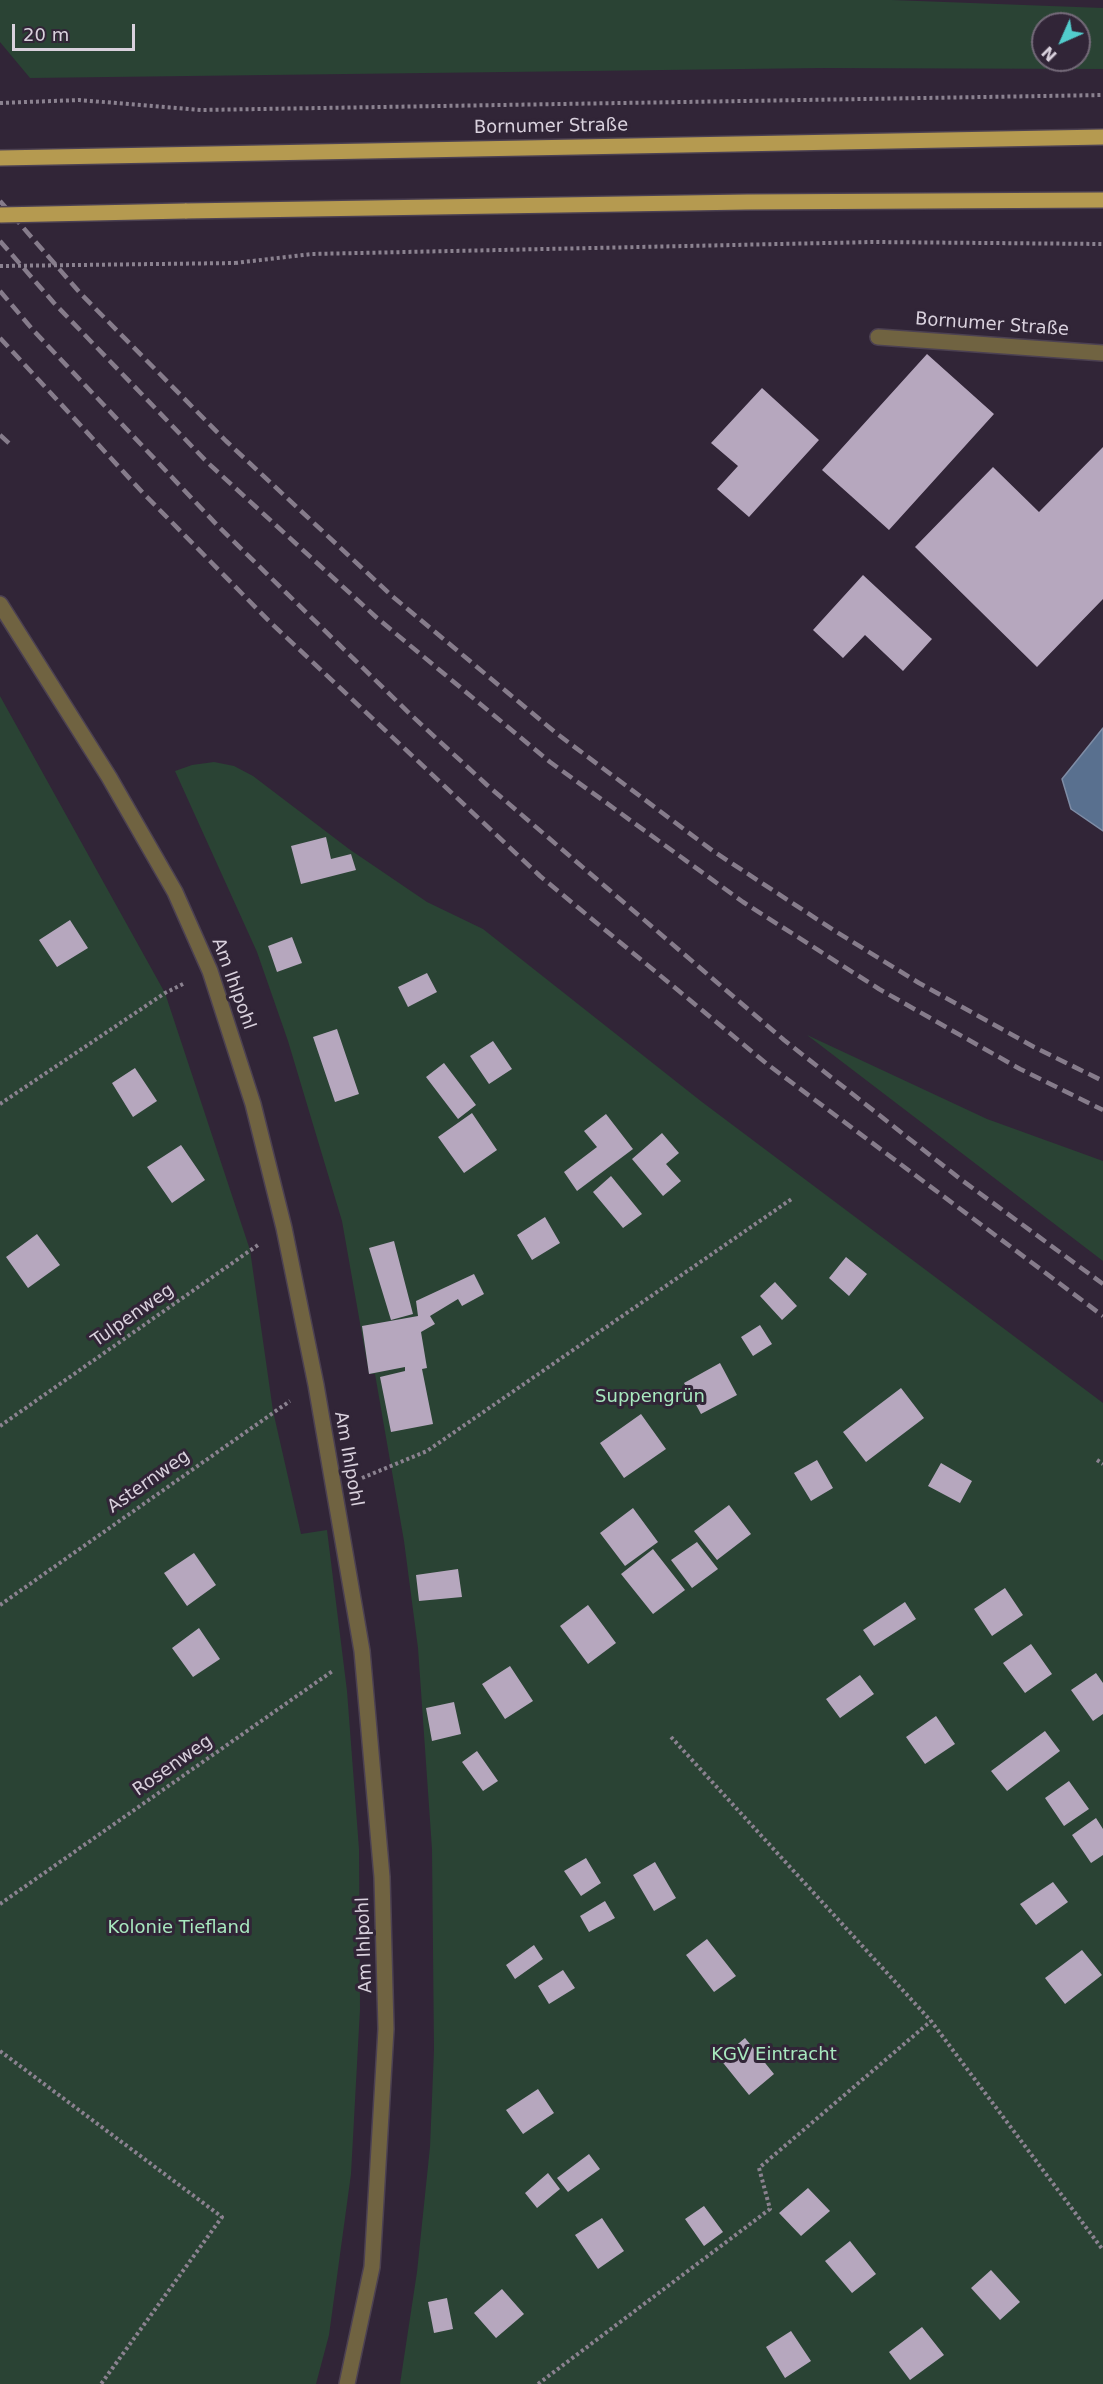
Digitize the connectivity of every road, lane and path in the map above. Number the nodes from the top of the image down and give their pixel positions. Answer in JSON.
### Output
{"nodes":[{"id":1,"x":1103,"y":95,"type":"edge"},
{"id":2,"x":0,"y":103,"type":"edge"},
{"id":3,"x":1103,"y":138,"type":"edge"},
{"id":4,"x":0,"y":158,"type":"edge"},
{"id":5,"x":1103,"y":200,"type":"edge"},
{"id":6,"x":0,"y":215,"type":"edge"},
{"id":7,"x":1103,"y":244,"type":"edge"},
{"id":8,"x":0,"y":266,"type":"edge"},
{"id":9,"x":878,"y":337,"type":"dead end"},
{"id":10,"x":1103,"y":352,"type":"edge"},
{"id":11,"x":0,"y":604,"type":"edge"},
{"id":12,"x":210,"y":971,"type":"junction"},
{"id":13,"x":0,"y":1104,"type":"edge"},
{"id":14,"x":793,"y":1198,"type":"dead end"},
{"id":15,"x":284,"y":1228,"type":"junction"},
{"id":16,"x":316,"y":1384,"type":"junction"},
{"id":17,"x":0,"y":1426,"type":"edge"},
{"id":18,"x":1097,"y":1460,"type":"dead end"},
{"id":19,"x":1103,"y":1464,"type":"edge"},
{"id":20,"x":334,"y":1489,"type":"junction"},
{"id":21,"x":0,"y":1605,"type":"edge"},
{"id":22,"x":362,"y":1651,"type":"junction"},
{"id":23,"x":671,"y":1737,"type":"dead end"},
{"id":24,"x":0,"y":1904,"type":"edge"},
{"id":25,"x":931,"y":2021,"type":"junction"},
{"id":26,"x":0,"y":2051,"type":"edge"},
{"id":27,"x":1103,"y":2250,"type":"edge"},
{"id":28,"x":101,"y":2384,"type":"edge"},
{"id":29,"x":347,"y":2384,"type":"edge"},
{"id":30,"x":538,"y":2384,"type":"edge"}],
"edges":[{"from":1,"to":2,"type":"path"},
{"from":3,"to":4,"type":"main road","name":"Bornumer Straße"},
{"from":5,"to":6,"type":"main road","bridge":true},
{"from":7,"to":8,"type":"path","bridge":true},
{"from":9,"to":10,"type":"lane","name":"Bornumer Straße"},
{"from":11,"to":12,"type":"lane","name":"Am Ihlpohl"},
{"from":12,"to":13,"type":"path"},
{"from":12,"to":15,"type":"lane","name":"Am Ihlpohl"},
{"from":14,"to":20,"type":"path"},
{"from":15,"to":16,"type":"lane","name":"Am Ihlpohl"},
{"from":15,"to":17,"type":"path","name":"Tulpenweg"},
{"from":16,"to":20,"type":"lane","name":"Am Ihlpohl"},
{"from":16,"to":21,"type":"path","name":"Asternweg"},
{"from":18,"to":19,"type":"path"},
{"from":20,"to":22,"type":"lane","name":"Am Ihlpohl"},
{"from":22,"to":24,"type":"path","name":"Rosenweg"},
{"from":22,"to":29,"type":"lane","name":"Am Ihlpohl"},
{"from":23,"to":25,"type":"path"},
{"from":25,"to":27,"type":"path"},
{"from":25,"to":30,"type":"path"},
{"from":26,"to":28,"type":"path"}]}
